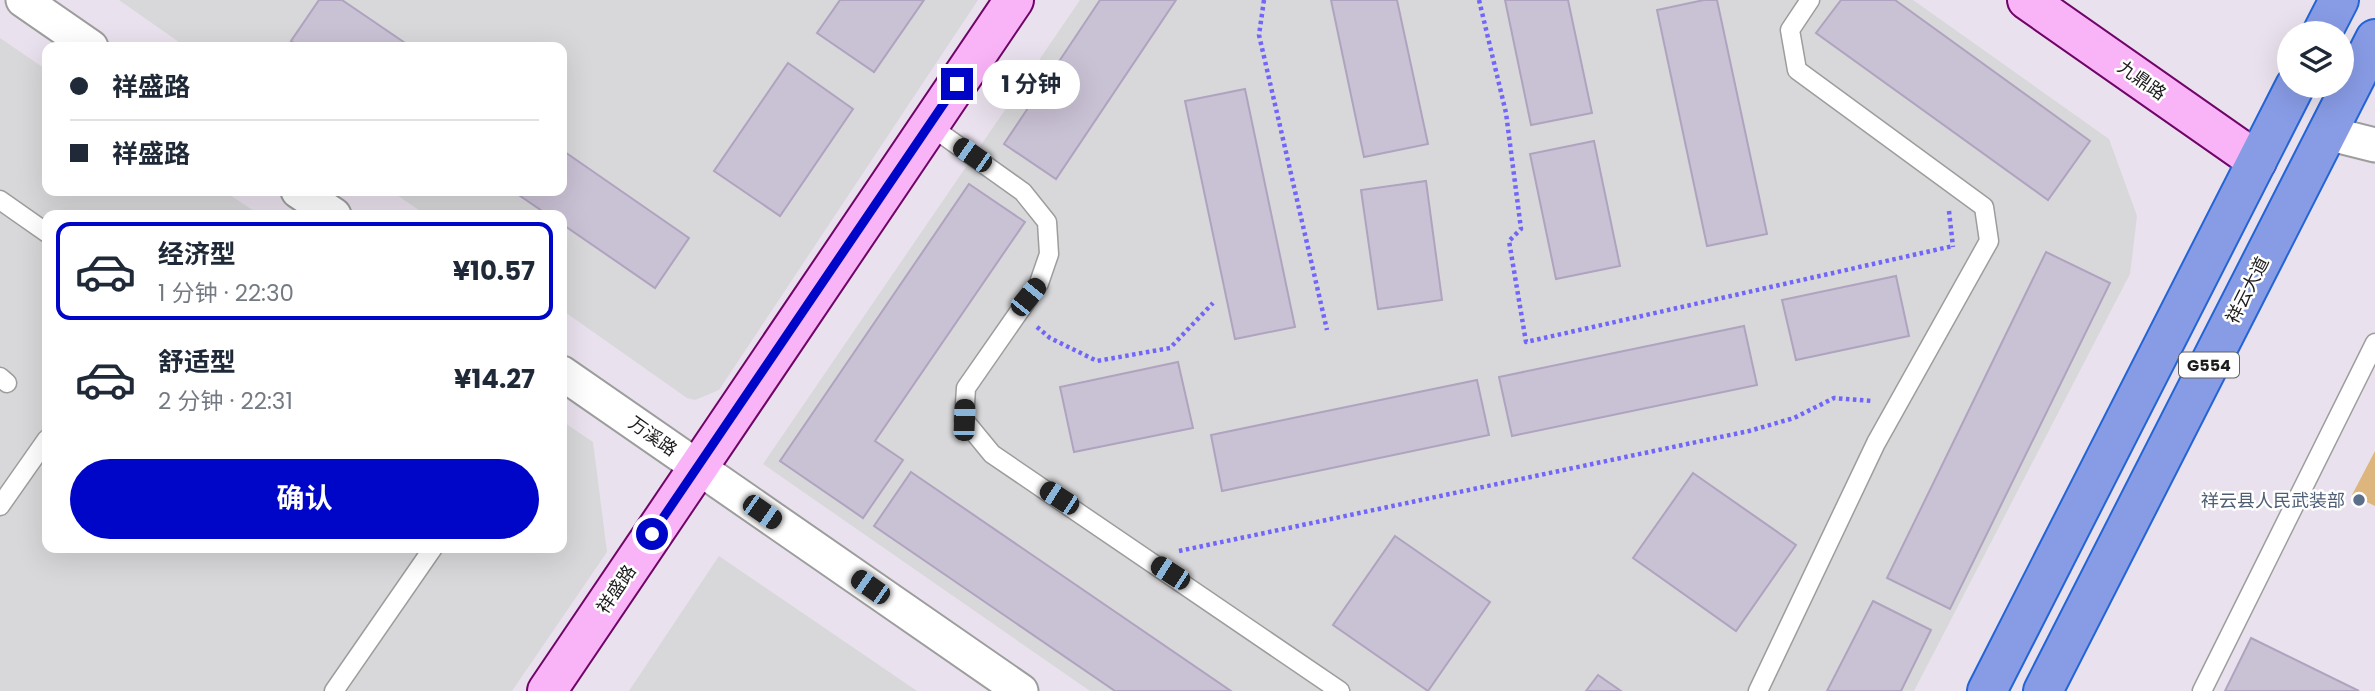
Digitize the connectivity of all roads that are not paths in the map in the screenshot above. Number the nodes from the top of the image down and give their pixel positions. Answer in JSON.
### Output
{"nodes":[{"id":1,"x":23,"y":0,"type":"edge"},
{"id":2,"x":1014,"y":0,"type":"edge"},
{"id":3,"x":1810,"y":0,"type":"edge"},
{"id":4,"x":2339,"y":0,"type":"edge"},
{"id":5,"x":2036,"y":2,"type":"edge"},
{"id":6,"x":2328,"y":21,"type":"edge"},
{"id":7,"x":2375,"y":39,"type":"edge"},
{"id":8,"x":84,"y":42,"type":"edge"},
{"id":9,"x":2289,"y":98,"type":"edge"},
{"id":10,"x":929,"y":125,"type":"junction"},
{"id":11,"x":2327,"y":133,"type":"junction"},
{"id":12,"x":2375,"y":145,"type":"edge"},
{"id":13,"x":2257,"y":161,"type":"junction"},
{"id":14,"x":2300,"y":187,"type":"junction"},
{"id":15,"x":306,"y":196,"type":"edge"},
{"id":16,"x":0,"y":200,"type":"edge"},
{"id":17,"x":326,"y":210,"type":"edge"},
{"id":18,"x":42,"y":229,"type":"edge"},
{"id":19,"x":2375,"y":343,"type":"edge"},
{"id":20,"x":567,"y":376,"type":"edge"},
{"id":21,"x":42,"y":446,"type":"edge"},
{"id":22,"x":698,"y":467,"type":"junction"},
{"id":23,"x":0,"y":506,"type":"edge"},
{"id":24,"x":430,"y":553,"type":"edge"},
{"id":25,"x":334,"y":691,"type":"edge"},
{"id":26,"x":547,"y":691,"type":"edge"},
{"id":27,"x":1021,"y":691,"type":"edge"},
{"id":28,"x":1340,"y":691,"type":"edge"},
{"id":29,"x":1758,"y":691,"type":"edge"},
{"id":30,"x":1987,"y":691,"type":"edge"},
{"id":31,"x":2043,"y":691,"type":"edge"},
{"id":32,"x":2202,"y":691,"type":"edge"}],
"edges":[{"from":1,"to":8,"type":"street"},
{"from":2,"to":10,"type":"street","name":"祥盛路"},
{"from":3,"to":29,"type":"lane"},
{"from":4,"to":6,"type":"highway"},
{"from":5,"to":13,"type":"street","name":"九鼎路"},
{"from":7,"to":11,"type":"highway","name":"祥云大道","number":"G554"},
{"from":9,"to":13,"type":"highway","number":"G554"},
{"from":10,"to":22,"type":"street","name":"祥盛路"},
{"from":10,"to":28,"type":"lane"},
{"from":11,"to":12,"type":"street"},
{"from":11,"to":14,"type":"highway","name":"祥云大道","number":"G554"},
{"from":13,"to":14,"type":"highway"},
{"from":13,"to":30,"type":"highway","number":"G554"},
{"from":14,"to":31,"type":"highway","name":"祥云大道","number":"G554"},
{"from":15,"to":17,"type":"street"},
{"from":16,"to":18,"type":"lane"},
{"from":19,"to":32,"type":"lane"},
{"from":20,"to":22,"type":"street","name":"万溪路"},
{"from":21,"to":23,"type":"lane"},
{"from":22,"to":26,"type":"street","name":"祥盛路"},
{"from":22,"to":27,"type":"street","name":"万溪路"},
{"from":24,"to":25,"type":"lane"}]}
